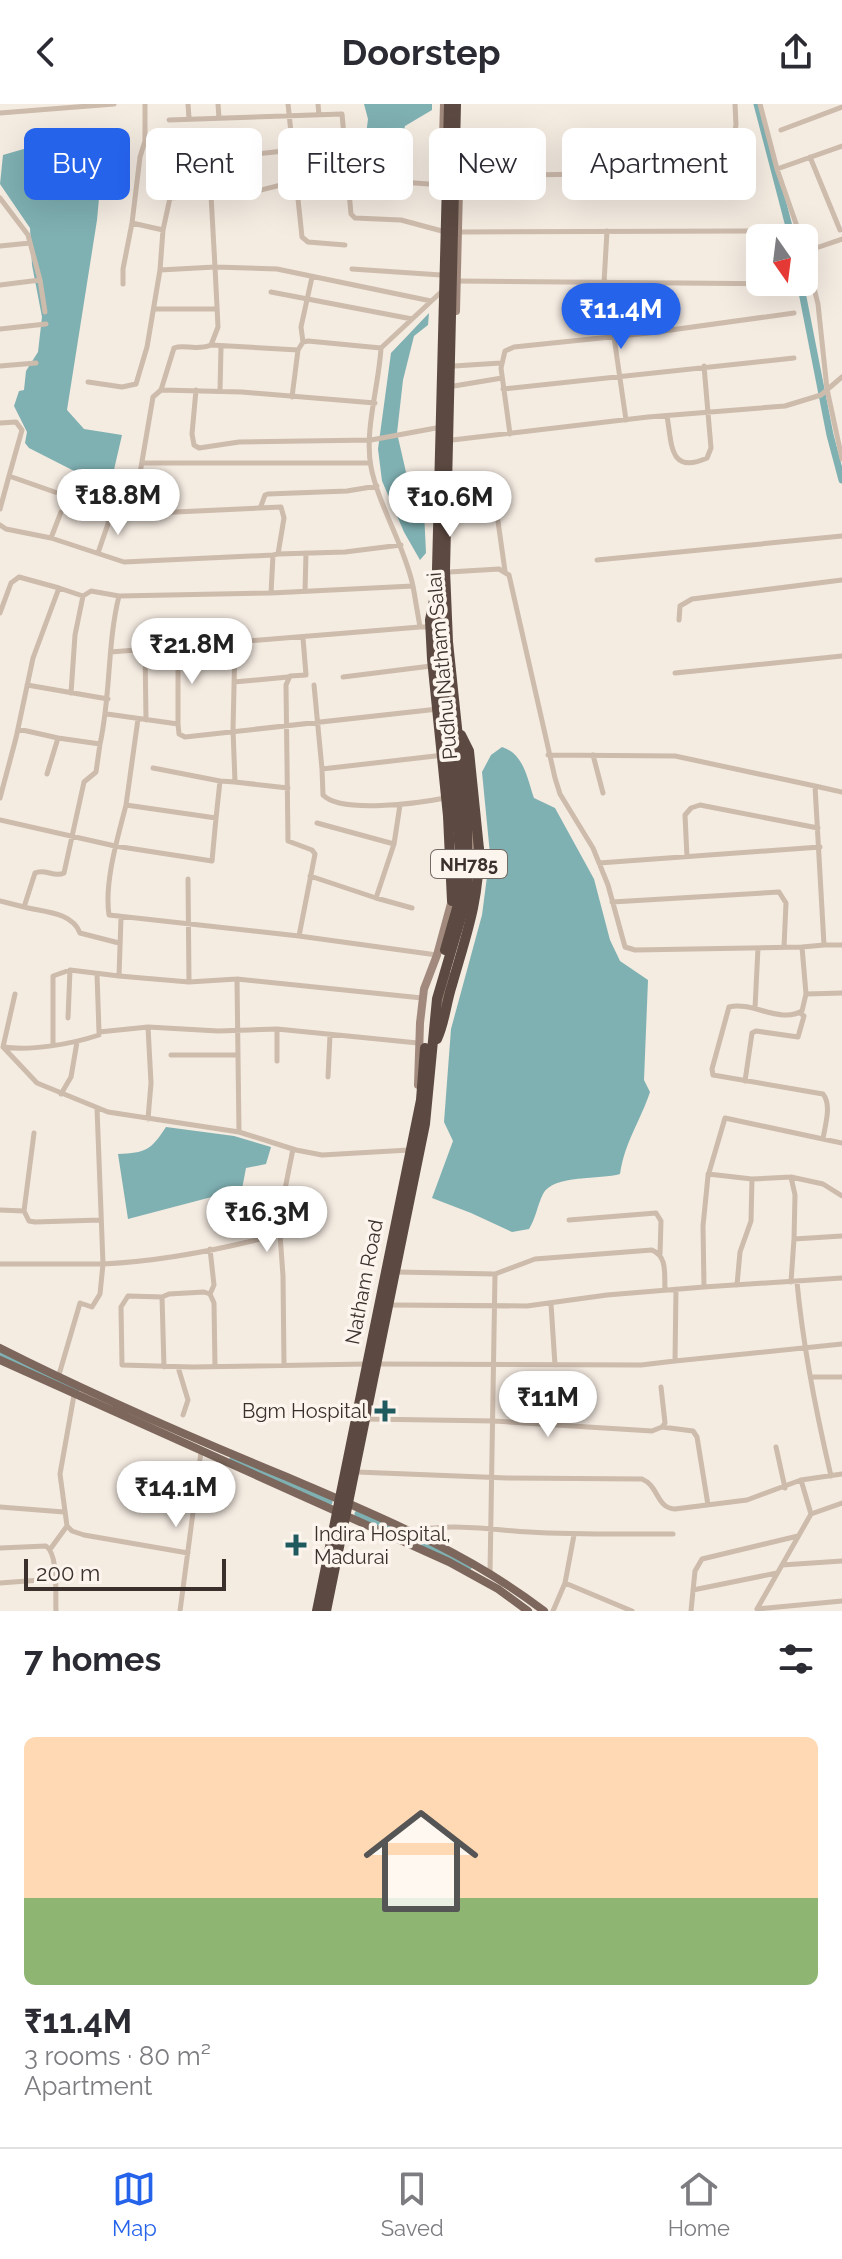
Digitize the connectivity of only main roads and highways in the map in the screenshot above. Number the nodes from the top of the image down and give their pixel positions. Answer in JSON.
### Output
{"nodes":[{"id":1,"x":446,"y":104,"type":"edge"},
{"id":2,"x":458,"y":104,"type":"edge"},
{"id":3,"x":438,"y":582,"type":"junction"},
{"id":4,"x":458,"y":729,"type":"junction"},
{"id":5,"x":452,"y":901,"type":"junction"},
{"id":6,"x":436,"y":957,"type":"joint"},
{"id":7,"x":437,"y":1039,"type":"junction"},
{"id":8,"x":427,"y":1124,"type":"joint"},
{"id":9,"x":0,"y":1348,"type":"edge"},
{"id":10,"x":0,"y":1361,"type":"edge"},
{"id":11,"x":56,"y":1381,"type":"junction"},
{"id":12,"x":336,"y":1498,"type":"junction"},
{"id":13,"x":349,"y":1504,"type":"junction"},
{"id":14,"x":334,"y":1510,"type":"junction"},
{"id":15,"x":347,"y":1515,"type":"junction"},
{"id":16,"x":316,"y":1611,"type":"edge"},
{"id":17,"x":328,"y":1611,"type":"edge"},
{"id":18,"x":528,"y":1611,"type":"edge"},
{"id":19,"x":544,"y":1611,"type":"edge"}],
"edges":[{"from":1,"to":3,"type":"highway","number":"NH785","bridge":true},
{"from":1,"to":5,"type":"main road","name":"Pudhu Natham Salai"},
{"from":2,"to":4,"type":"highway","number":"NH785","bridge":true},
{"from":2,"to":7,"type":"main road","name":"Pudhu Natham Salai"},
{"from":3,"to":5,"type":"highway","bridge":true},
{"from":3,"to":16,"type":"highway","number":"NH785","bridge":true},
{"from":4,"to":7,"type":"highway","bridge":true},
{"from":4,"to":17,"type":"highway","number":"NH785","bridge":true},
{"from":5,"to":6,"type":"main road","name":"Pudhu Natham Salai"},
{"from":6,"to":12,"type":"main road","name":"Natham Road"},
{"from":7,"to":8,"type":"main road","name":"Pudhu Natham Salai"},
{"from":8,"to":13,"type":"main road","name":"Natham Road"},
{"from":9,"to":11,"type":"main road"},
{"from":10,"to":11,"type":"main road"},
{"from":11,"to":12,"type":"main road"},
{"from":11,"to":14,"type":"main road"},
{"from":12,"to":13,"type":"main road"},
{"from":12,"to":14,"type":"main road","name":"Natham Road"},
{"from":13,"to":15,"type":"main road","name":"Natham Road"},
{"from":13,"to":19,"type":"main road"},
{"from":14,"to":15,"type":"main road"},
{"from":14,"to":16,"type":"main road","name":"Natham Road"},
{"from":15,"to":17,"type":"main road","name":"Natham Road"},
{"from":15,"to":18,"type":"main road"}]}
